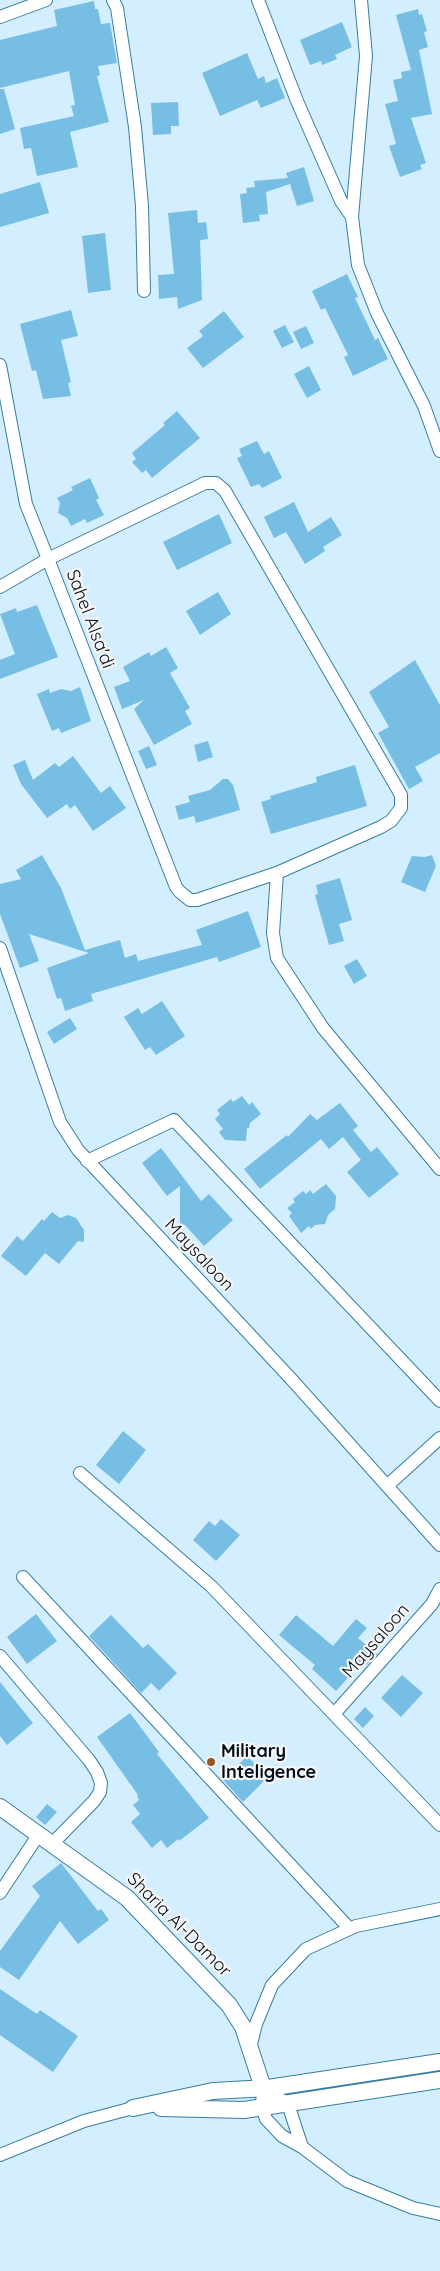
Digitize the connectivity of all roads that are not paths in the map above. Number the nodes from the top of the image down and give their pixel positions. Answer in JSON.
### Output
{"nodes":[{"id":1,"x":46,"y":0,"type":"edge"},
{"id":2,"x":113,"y":0,"type":"edge"},
{"id":3,"x":258,"y":0,"type":"edge"},
{"id":4,"x":361,"y":0,"type":"edge"},
{"id":5,"x":0,"y":17,"type":"edge"},
{"id":6,"x":352,"y":218,"type":"junction"},
{"id":7,"x":144,"y":291,"type":"dead end"},
{"id":8,"x":0,"y":366,"type":"edge"},
{"id":9,"x":440,"y":451,"type":"edge"},
{"id":10,"x":48,"y":559,"type":"junction"},
{"id":11,"x":0,"y":587,"type":"edge"},
{"id":12,"x":277,"y":873,"type":"junction"},
{"id":13,"x":0,"y":948,"type":"edge"},
{"id":14,"x":87,"y":1161,"type":"junction"},
{"id":15,"x":440,"y":1169,"type":"edge"},
{"id":16,"x":440,"y":1401,"type":"edge"},
{"id":17,"x":440,"y":1438,"type":"edge"},
{"id":18,"x":80,"y":1473,"type":"dead end"},
{"id":19,"x":388,"y":1486,"type":"junction"},
{"id":20,"x":440,"y":1545,"type":"edge"},
{"id":21,"x":23,"y":1577,"type":"dead end"},
{"id":22,"x":440,"y":1589,"type":"edge"},
{"id":23,"x":0,"y":1656,"type":"edge"},
{"id":24,"x":334,"y":1714,"type":"junction"},
{"id":25,"x":0,"y":1807,"type":"edge"},
{"id":26,"x":440,"y":1825,"type":"edge"},
{"id":27,"x":39,"y":1834,"type":"junction"},
{"id":28,"x":53,"y":1843,"type":"junction"},
{"id":29,"x":0,"y":1893,"type":"edge"},
{"id":30,"x":440,"y":1909,"type":"edge"},
{"id":31,"x":350,"y":1928,"type":"junction"},
{"id":32,"x":249,"y":2050,"type":"junction"},
{"id":33,"x":440,"y":2062,"type":"edge"},
{"id":34,"x":440,"y":2080,"type":"edge"},
{"id":35,"x":263,"y":2088,"type":"junction"},
{"id":36,"x":288,"y":2104,"type":"junction"},
{"id":37,"x":262,"y":2107,"type":"junction"},
{"id":38,"x":133,"y":2108,"type":"junction"},
{"id":39,"x":302,"y":2147,"type":"junction"},
{"id":40,"x":0,"y":2155,"type":"edge"},
{"id":41,"x":440,"y":2214,"type":"edge"}],
"edges":[{"from":1,"to":5,"type":"street"},
{"from":2,"to":7,"type":"street"},
{"from":3,"to":6,"type":"street"},
{"from":4,"to":6,"type":"street"},
{"from":6,"to":9,"type":"street"},
{"from":8,"to":10,"type":"street","name":"Sahel Alsa'di"},
{"from":10,"to":11,"type":"street"},
{"from":10,"to":12,"type":"street","name":"Sahel Alsa'di"},
{"from":10,"to":12,"type":"street","name":"Sahel Alsa'di"},
{"from":12,"to":15,"type":"street"},
{"from":13,"to":14,"type":"street","name":"Maysaloon"},
{"from":14,"to":16,"type":"street"},
{"from":14,"to":19,"type":"street","name":"Maysaloon"},
{"from":17,"to":19,"type":"street"},
{"from":18,"to":24,"type":"street"},
{"from":19,"to":20,"type":"street","name":"Maysaloon"},
{"from":21,"to":31,"type":"street"},
{"from":22,"to":24,"type":"street","name":"Maysaloon"},
{"from":23,"to":28,"type":"street"},
{"from":24,"to":26,"type":"street"},
{"from":25,"to":27,"type":"street","name":"Sharia Al-Damor"},
{"from":27,"to":28,"type":"street","name":"Sharia Al-Damor"},
{"from":27,"to":29,"type":"street"},
{"from":28,"to":32,"type":"street","name":"Sharia Al-Damor"},
{"from":30,"to":31,"type":"street"},
{"from":31,"to":32,"type":"street"},
{"from":32,"to":35,"type":"street","name":"Sharia Al-Damor"},
{"from":33,"to":35,"type":"street"},
{"from":34,"to":36,"type":"street"},
{"from":35,"to":36,"type":"street"},
{"from":35,"to":37,"type":"street"},
{"from":35,"to":38,"type":"street"},
{"from":36,"to":37,"type":"street"},
{"from":36,"to":39,"type":"street"},
{"from":37,"to":38,"type":"street"},
{"from":37,"to":39,"type":"street"},
{"from":38,"to":40,"type":"street"},
{"from":39,"to":41,"type":"street"}]}
